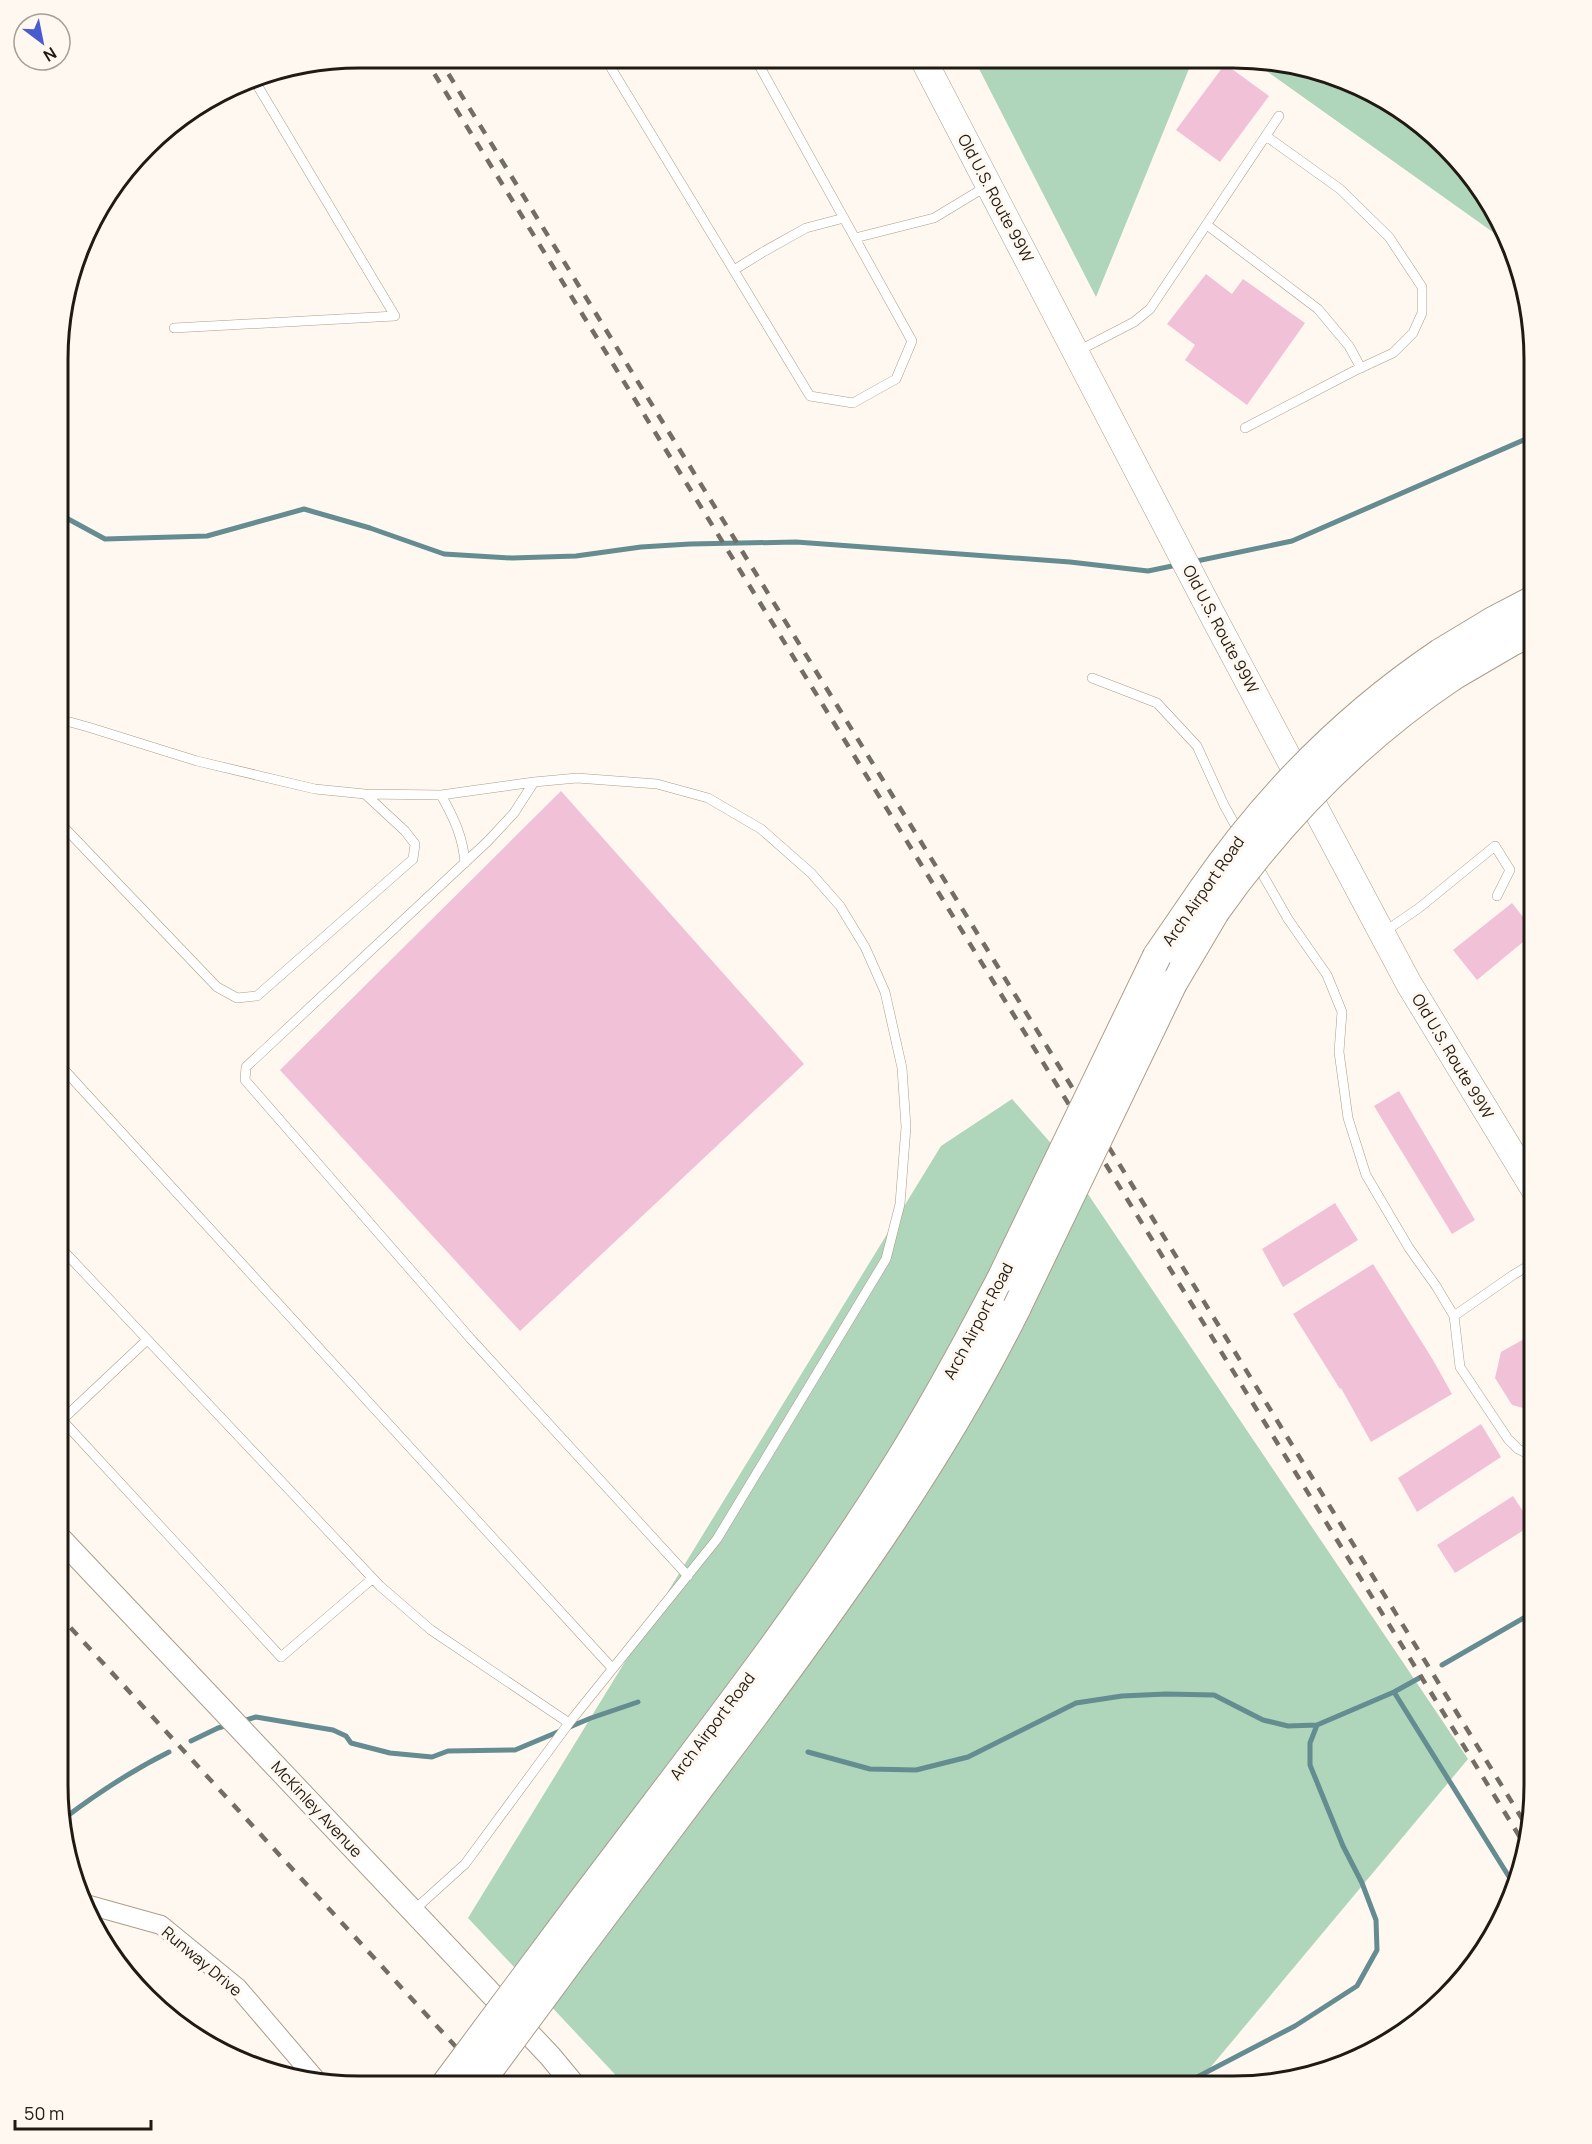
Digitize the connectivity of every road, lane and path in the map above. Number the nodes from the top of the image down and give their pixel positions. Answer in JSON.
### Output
{"nodes":[{"id":1,"x":611,"y":68,"type":"edge"},
{"id":2,"x":762,"y":68,"type":"edge"},
{"id":3,"x":928,"y":68,"type":"edge"},
{"id":4,"x":258,"y":86,"type":"edge"},
{"id":5,"x":1279,"y":116,"type":"dead end"},
{"id":6,"x":1266,"y":136,"type":"junction"},
{"id":7,"x":989,"y":185,"type":"junction"},
{"id":8,"x":844,"y":218,"type":"junction"},
{"id":9,"x":1207,"y":225,"type":"junction"},
{"id":10,"x":855,"y":238,"type":"junction"},
{"id":11,"x":734,"y":270,"type":"junction"},
{"id":12,"x":174,"y":328,"type":"dead end"},
{"id":13,"x":1076,"y":352,"type":"junction"},
{"id":14,"x":1360,"y":368,"type":"junction"},
{"id":15,"x":1245,"y":428,"type":"dead end"},
{"id":16,"x":1524,"y":605,"type":"edge"},
{"id":17,"x":1524,"y":636,"type":"edge"},
{"id":18,"x":1447,"y":665,"type":"junction"},
{"id":19,"x":1092,"y":678,"type":"dead end"},
{"id":20,"x":68,"y":721,"type":"edge"},
{"id":21,"x":534,"y":782,"type":"junction"},
{"id":22,"x":365,"y":794,"type":"junction"},
{"id":23,"x":441,"y":795,"type":"junction"},
{"id":24,"x":68,"y":831,"type":"edge"},
{"id":25,"x":465,"y":863,"type":"junction"},
{"id":26,"x":1497,"y":896,"type":"dead end"},
{"id":27,"x":1209,"y":901,"type":"junction"},
{"id":28,"x":1382,"y":933,"type":"junction"},
{"id":29,"x":68,"y":1074,"type":"edge"},
{"id":30,"x":1524,"y":1173,"type":"edge"},
{"id":31,"x":68,"y":1256,"type":"edge"},
{"id":32,"x":1524,"y":1268,"type":"edge"},
{"id":33,"x":1454,"y":1316,"type":"junction"},
{"id":34,"x":147,"y":1340,"type":"junction"},
{"id":35,"x":68,"y":1411,"type":"edge"},
{"id":36,"x":68,"y":1427,"type":"edge"},
{"id":37,"x":1524,"y":1452,"type":"edge"},
{"id":38,"x":68,"y":1547,"type":"edge"},
{"id":39,"x":688,"y":1576,"type":"junction"},
{"id":40,"x":372,"y":1578,"type":"junction"},
{"id":41,"x":612,"y":1668,"type":"junction"},
{"id":42,"x":569,"y":1723,"type":"junction"},
{"id":43,"x":94,"y":1906,"type":"edge"},
{"id":44,"x":413,"y":1911,"type":"junction"},
{"id":45,"x":571,"y":1938,"type":"junction"},
{"id":46,"x":310,"y":2072,"type":"edge"},
{"id":47,"x":453,"y":2076,"type":"edge"},
{"id":48,"x":484,"y":2076,"type":"edge"},
{"id":49,"x":567,"y":2076,"type":"edge"}],
"edges":[{"from":1,"to":11,"type":"lane"},
{"from":2,"to":8,"type":"lane"},
{"from":3,"to":7,"type":"main road","name":"Old U.S. Route 99W"},
{"from":4,"to":12,"type":"lane"},
{"from":5,"to":6,"type":"lane"},
{"from":6,"to":9,"type":"lane"},
{"from":6,"to":14,"type":"lane"},
{"from":7,"to":10,"type":"lane"},
{"from":7,"to":13,"type":"main road","name":"Old U.S. Route 99W"},
{"from":8,"to":10,"type":"lane"},
{"from":8,"to":11,"type":"lane"},
{"from":9,"to":13,"type":"lane"},
{"from":9,"to":14,"type":"lane"},
{"from":10,"to":11,"type":"lane"},
{"from":13,"to":28,"type":"main road","name":"Old U.S. Route 99W"},
{"from":14,"to":15,"type":"lane"},
{"from":16,"to":18,"type":"main road","name":"Arch Airport Road"},
{"from":17,"to":18,"type":"main road","name":"Arch Airport Road"},
{"from":18,"to":27,"type":"main road","name":"Arch Airport Road","bridge":true},
{"from":19,"to":33,"type":"lane"},
{"from":20,"to":22,"type":"lane"},
{"from":21,"to":23,"type":"lane"},
{"from":21,"to":25,"type":"lane"},
{"from":21,"to":39,"type":"lane"},
{"from":22,"to":23,"type":"lane"},
{"from":22,"to":24,"type":"lane"},
{"from":23,"to":25,"type":"lane"},
{"from":25,"to":39,"type":"lane"},
{"from":26,"to":28,"type":"lane"},
{"from":27,"to":45,"type":"main road","name":"Arch Airport Road","bridge":true},
{"from":27,"to":45,"type":"main road","name":"Arch Airport Road","bridge":true},
{"from":28,"to":30,"type":"main road","name":"Old U.S. Route 99W"},
{"from":29,"to":41,"type":"lane"},
{"from":31,"to":34,"type":"lane"},
{"from":32,"to":33,"type":"lane"},
{"from":33,"to":37,"type":"lane"},
{"from":34,"to":35,"type":"lane"},
{"from":34,"to":40,"type":"lane"},
{"from":36,"to":40,"type":"lane"},
{"from":38,"to":44,"type":"street","name":"McKinley Avenue"},
{"from":39,"to":41,"type":"lane"},
{"from":40,"to":42,"type":"lane"},
{"from":41,"to":42,"type":"lane"},
{"from":42,"to":44,"type":"lane"},
{"from":43,"to":46,"type":"street","name":"Runway Drive"},
{"from":44,"to":49,"type":"street","name":"McKinley Avenue"},
{"from":45,"to":47,"type":"main road","name":"Arch Airport Road","bridge":true},
{"from":45,"to":48,"type":"main road","name":"Arch Airport Road","bridge":true}]}
